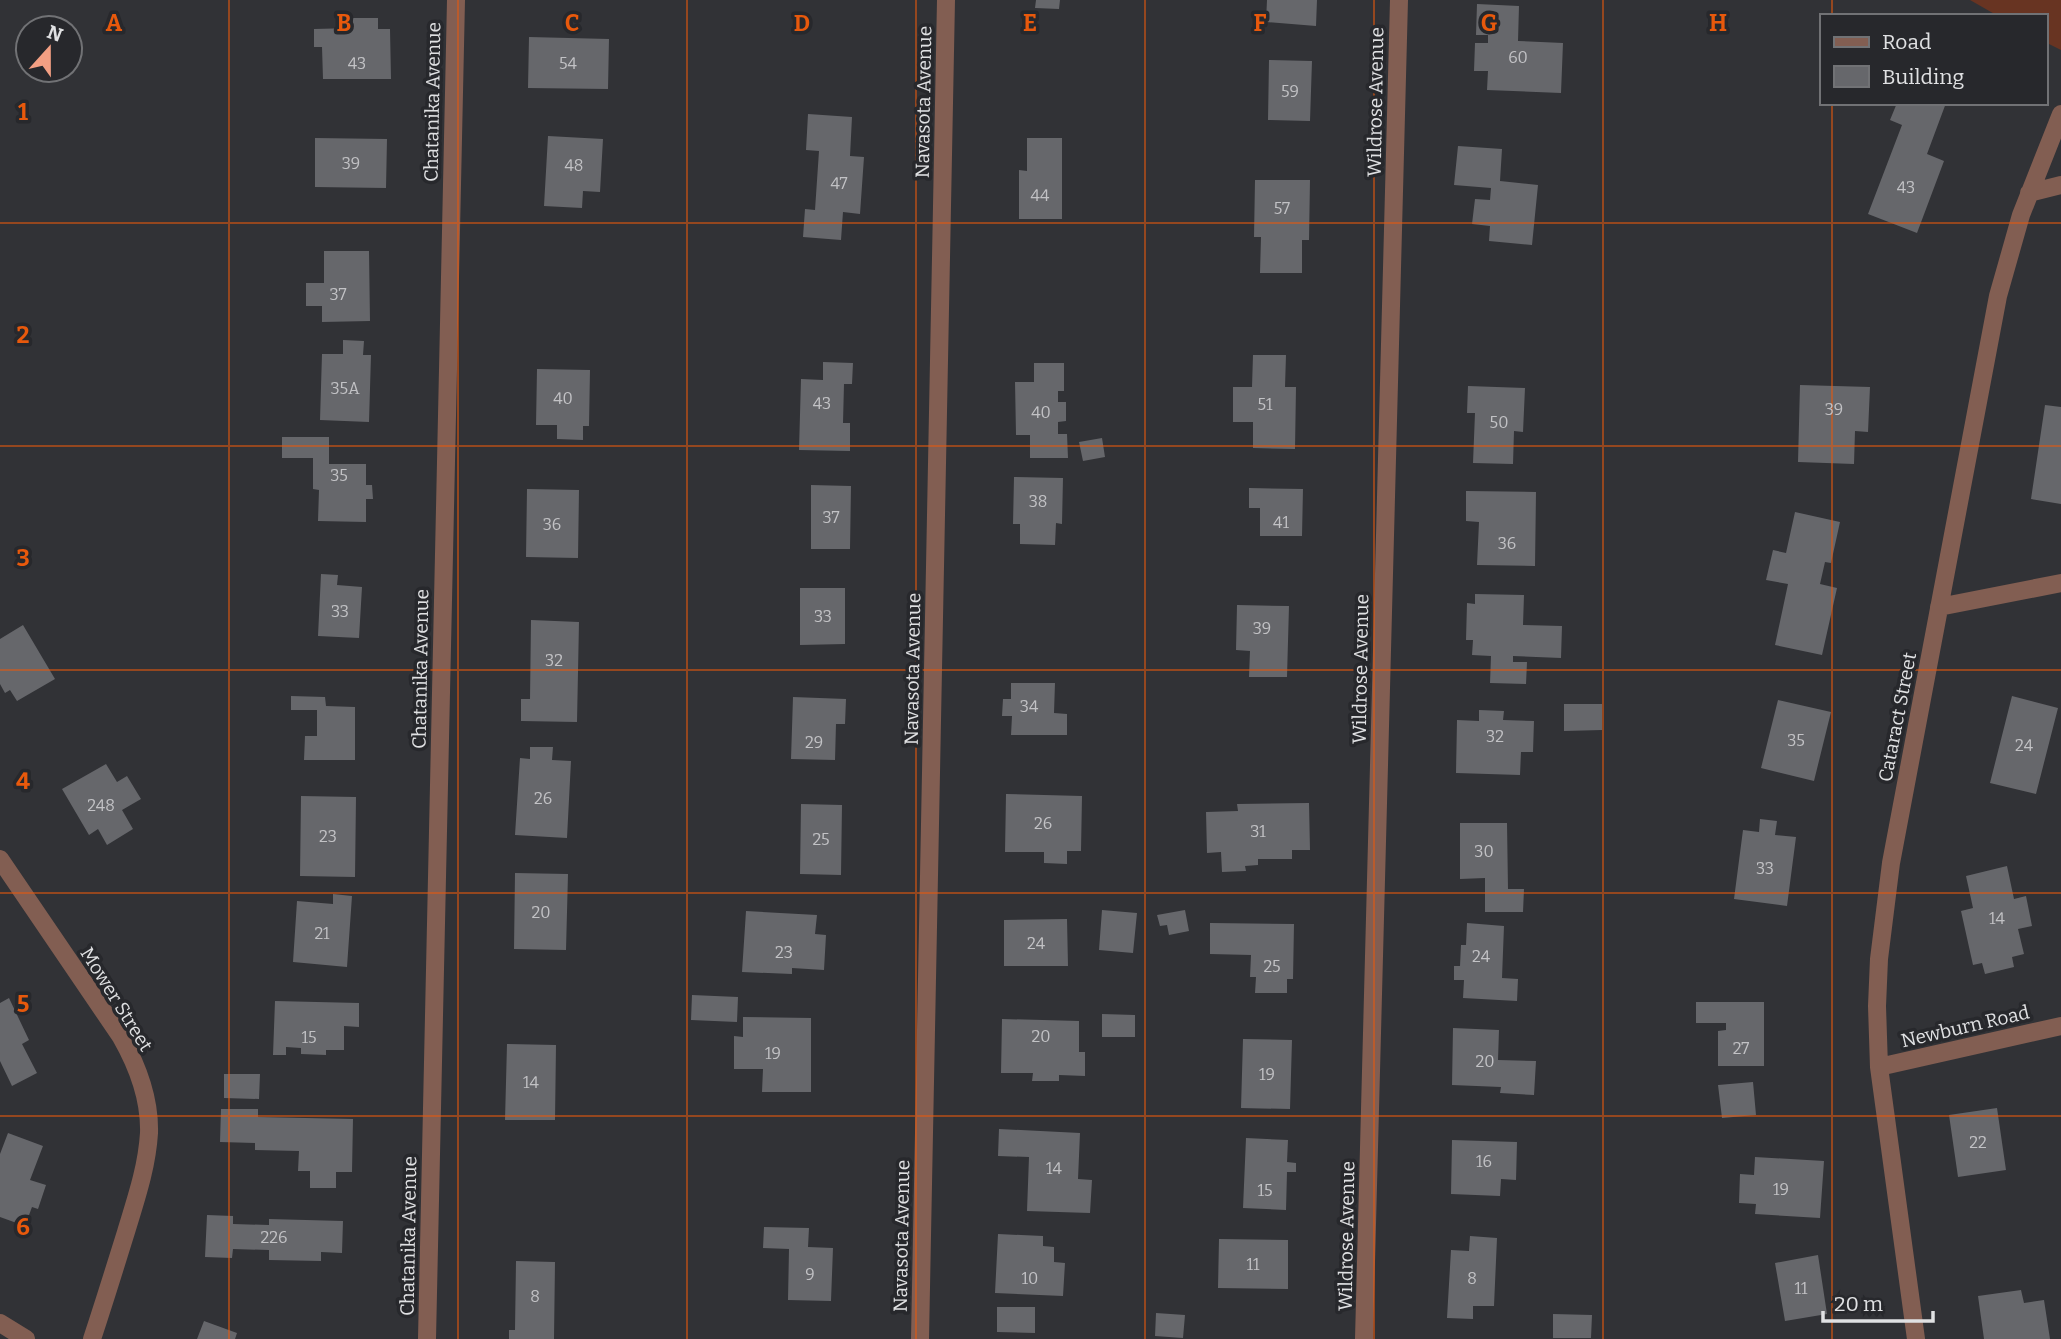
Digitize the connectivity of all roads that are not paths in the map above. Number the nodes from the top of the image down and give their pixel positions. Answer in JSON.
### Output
{"nodes":[{"id":1,"x":456,"y":0,"type":"edge"},
{"id":2,"x":946,"y":0,"type":"edge"},
{"id":3,"x":1399,"y":0,"type":"edge"},
{"id":4,"x":2061,"y":114,"type":"edge"},
{"id":5,"x":2061,"y":185,"type":"edge"},
{"id":6,"x":2029,"y":193,"type":"junction"},
{"id":7,"x":2061,"y":583,"type":"edge"},
{"id":8,"x":1940,"y":607,"type":"junction"},
{"id":9,"x":0,"y":859,"type":"edge"},
{"id":10,"x":2061,"y":1026,"type":"edge"},
{"id":11,"x":1879,"y":1067,"type":"junction"},
{"id":12,"x":0,"y":1323,"type":"edge"},
{"id":13,"x":26,"y":1339,"type":"edge"},
{"id":14,"x":92,"y":1339,"type":"edge"},
{"id":15,"x":426,"y":1339,"type":"edge"},
{"id":16,"x":920,"y":1339,"type":"edge"},
{"id":17,"x":1364,"y":1339,"type":"edge"},
{"id":18,"x":1916,"y":1339,"type":"edge"}],
"edges":[{"from":1,"to":15,"type":"street","name":"Chatanika Avenue"},
{"from":2,"to":16,"type":"street","name":"Navasota Avenue"},
{"from":3,"to":17,"type":"street","name":"Wildrose Avenue"},
{"from":4,"to":6,"type":"street","name":"Cataract Street"},
{"from":5,"to":6,"type":"street"},
{"from":6,"to":8,"type":"street","name":"Cataract Street"},
{"from":7,"to":8,"type":"street"},
{"from":8,"to":11,"type":"street","name":"Cataract Street"},
{"from":9,"to":14,"type":"street","name":"Mower Street"},
{"from":10,"to":11,"type":"street","name":"Newburn Road"},
{"from":11,"to":18,"type":"street","name":"Cataract Street"},
{"from":12,"to":13,"type":"street"}]}
